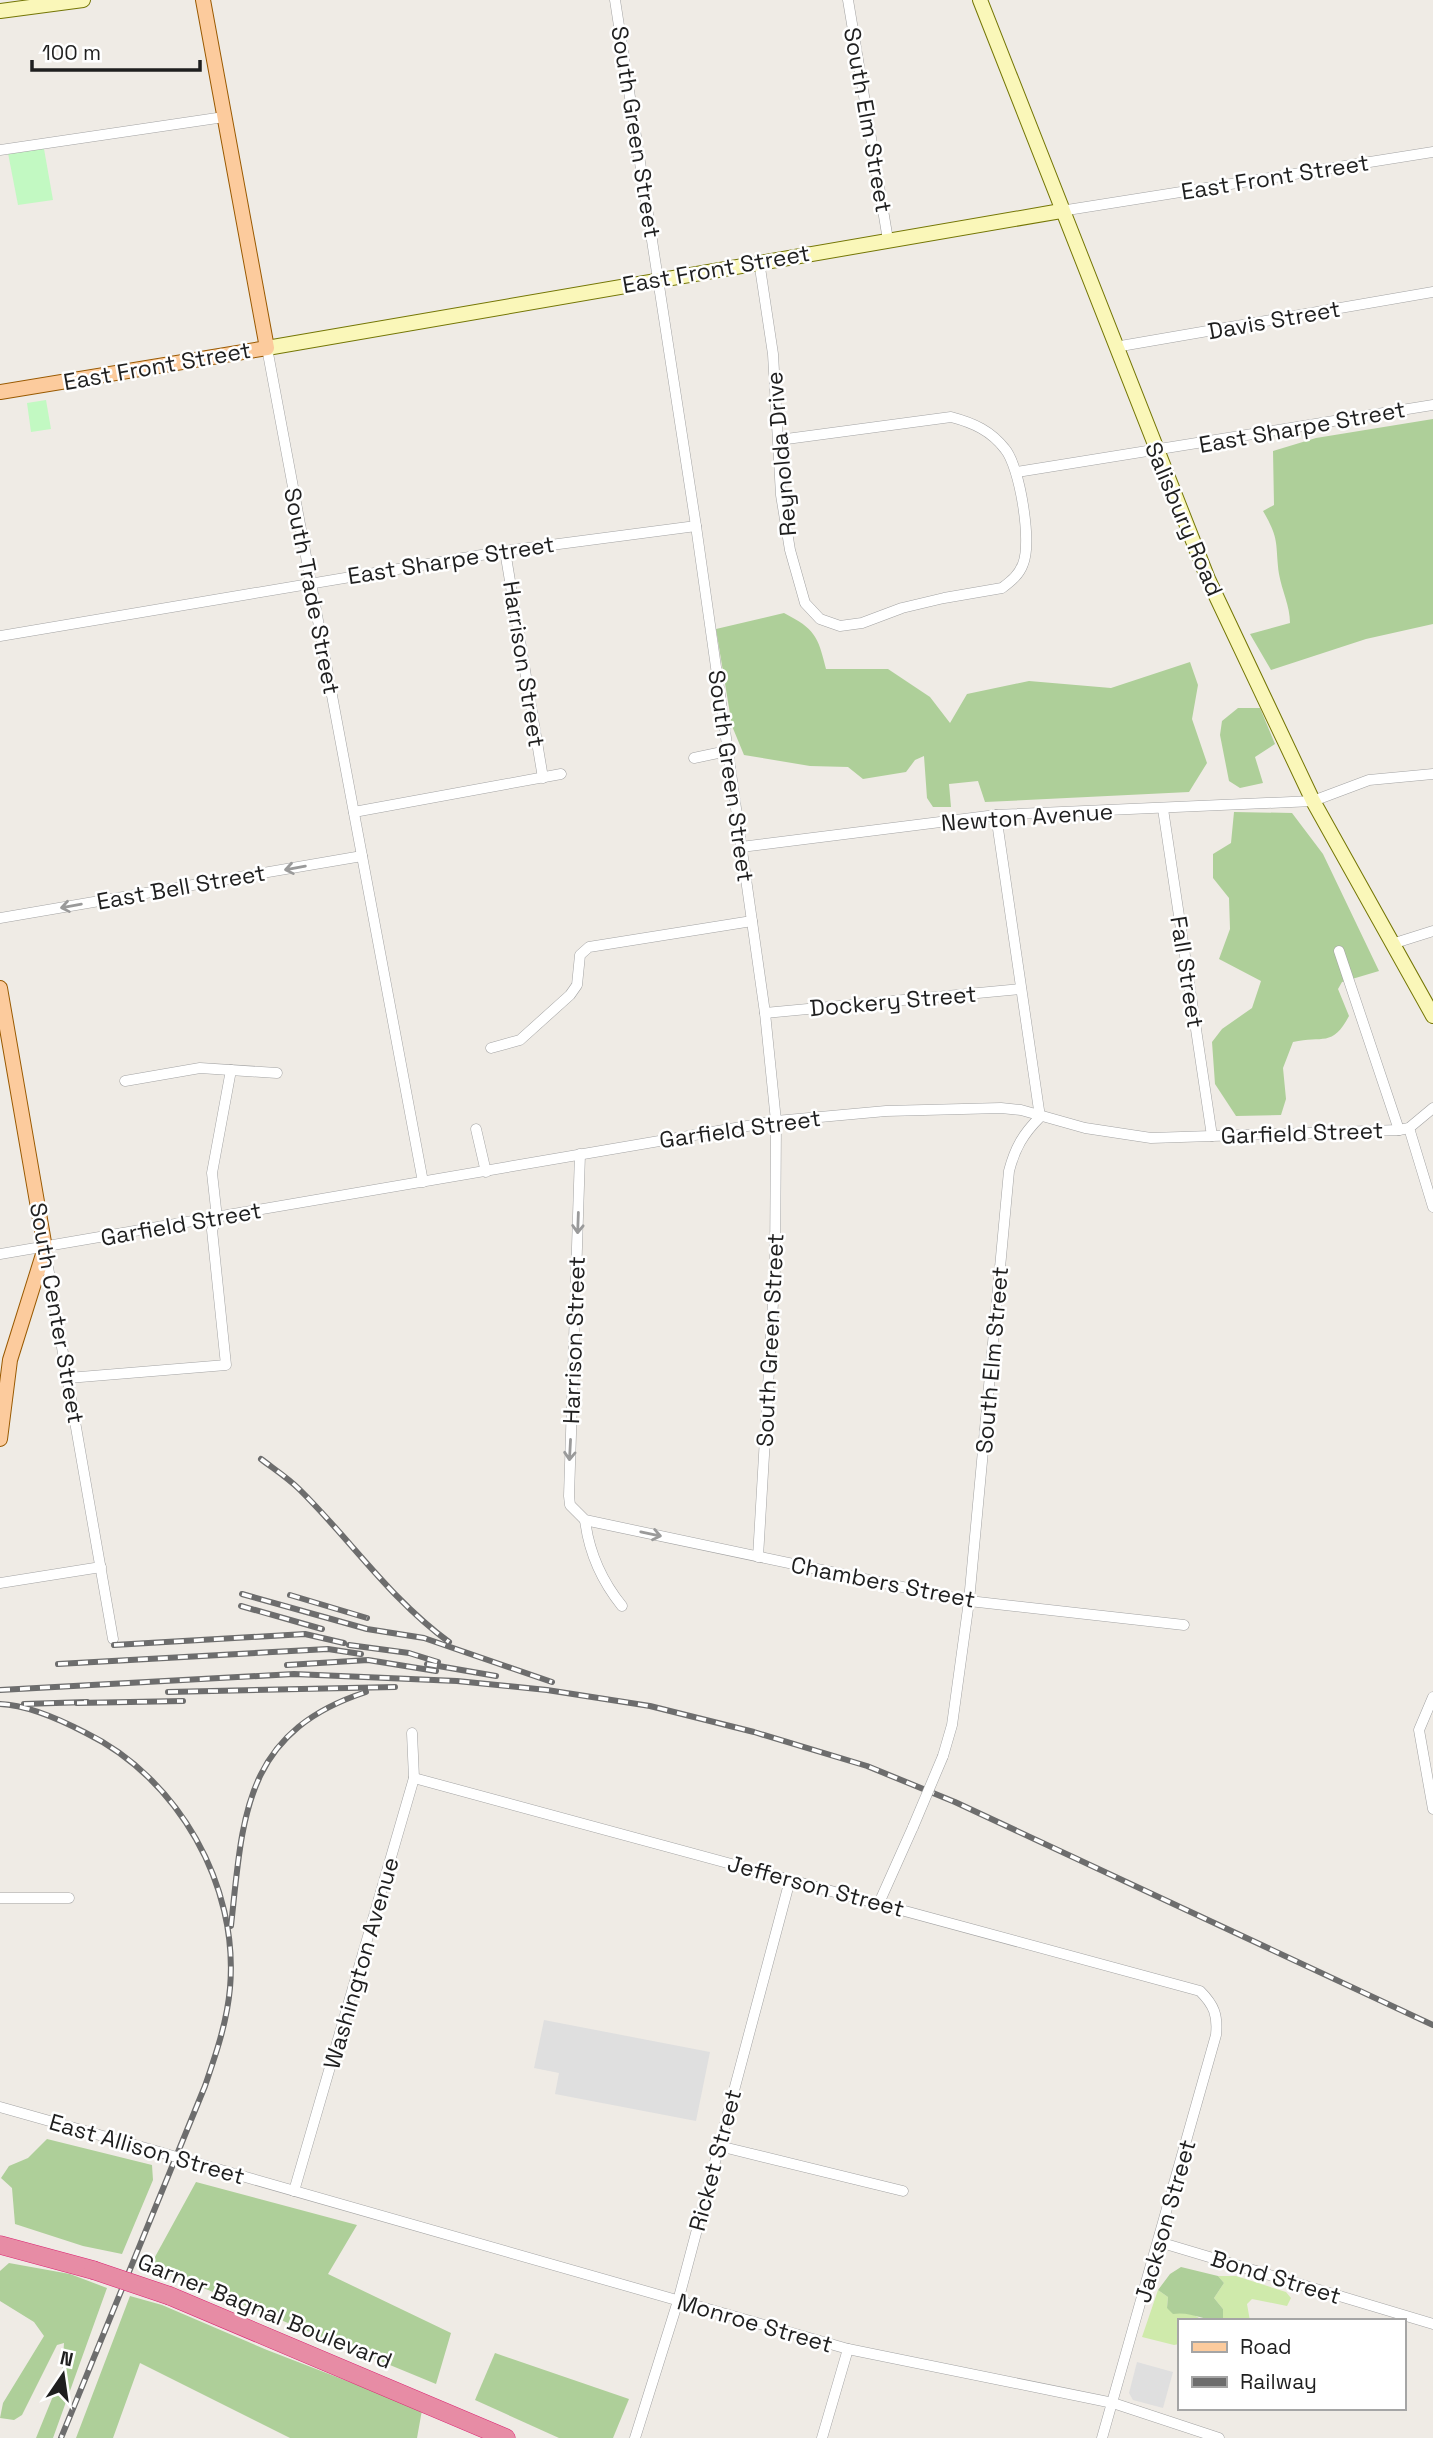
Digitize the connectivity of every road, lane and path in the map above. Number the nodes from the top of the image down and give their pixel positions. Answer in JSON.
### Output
{"nodes":[{"id":1,"x":83,"y":0,"type":"edge"},
{"id":2,"x":203,"y":0,"type":"edge"},
{"id":3,"x":615,"y":0,"type":"edge"},
{"id":4,"x":848,"y":0,"type":"edge"},
{"id":5,"x":980,"y":0,"type":"edge"},
{"id":6,"x":0,"y":12,"type":"edge"},
{"id":7,"x":224,"y":117,"type":"junction"},
{"id":8,"x":0,"y":150,"type":"edge"},
{"id":9,"x":1433,"y":152,"type":"edge"},
{"id":10,"x":1061,"y":211,"type":"junction"},
{"id":11,"x":888,"y":240,"type":"junction"},
{"id":12,"x":760,"y":261,"type":"junction"},
{"id":13,"x":659,"y":280,"type":"junction"},
{"id":14,"x":1433,"y":292,"type":"edge"},
{"id":15,"x":1115,"y":346,"type":"junction"},
{"id":16,"x":267,"y":348,"type":"junction"},
{"id":17,"x":0,"y":392,"type":"edge"},
{"id":18,"x":1433,"y":405,"type":"edge"},
{"id":19,"x":779,"y":440,"type":"junction"},
{"id":20,"x":1155,"y":452,"type":"junction"},
{"id":21,"x":1017,"y":472,"type":"junction"},
{"id":22,"x":696,"y":526,"type":"junction"},
{"id":23,"x":505,"y":551,"type":"junction"},
{"id":24,"x":310,"y":582,"type":"junction"},
{"id":25,"x":0,"y":636,"type":"edge"},
{"id":26,"x":727,"y":751,"type":"junction"},
{"id":27,"x":694,"y":758,"type":"dead end"},
{"id":28,"x":561,"y":774,"type":"dead end"},
{"id":29,"x":1433,"y":774,"type":"edge"},
{"id":30,"x":543,"y":778,"type":"junction"},
{"id":31,"x":1313,"y":801,"type":"junction"},
{"id":32,"x":1163,"y":809,"type":"junction"},
{"id":33,"x":354,"y":812,"type":"junction"},
{"id":34,"x":996,"y":814,"type":"junction"},
{"id":35,"x":741,"y":847,"type":"junction"},
{"id":36,"x":362,"y":856,"type":"junction"},
{"id":37,"x":0,"y":918,"type":"edge"},
{"id":38,"x":752,"y":921,"type":"junction"},
{"id":39,"x":1433,"y":931,"type":"edge"},
{"id":40,"x":1395,"y":943,"type":"junction"},
{"id":41,"x":1339,"y":951,"type":"dead end"},
{"id":42,"x":0,"y":988,"type":"edge"},
{"id":43,"x":1021,"y":989,"type":"junction"},
{"id":44,"x":765,"y":1013,"type":"junction"},
{"id":45,"x":1433,"y":1016,"type":"edge"},
{"id":46,"x":491,"y":1048,"type":"dead end"},
{"id":47,"x":231,"y":1070,"type":"junction"},
{"id":48,"x":277,"y":1073,"type":"dead end"},
{"id":49,"x":125,"y":1081,"type":"dead end"},
{"id":50,"x":1433,"y":1108,"type":"edge"},
{"id":51,"x":1040,"y":1117,"type":"junction"},
{"id":52,"x":776,"y":1121,"type":"junction"},
{"id":53,"x":476,"y":1129,"type":"dead end"},
{"id":54,"x":1404,"y":1129,"type":"junction"},
{"id":55,"x":1212,"y":1136,"type":"junction"},
{"id":56,"x":580,"y":1154,"type":"junction"},
{"id":57,"x":486,"y":1172,"type":"junction"},
{"id":58,"x":424,"y":1182,"type":"junction"},
{"id":59,"x":1433,"y":1208,"type":"edge"},
{"id":60,"x":217,"y":1218,"type":"junction"},
{"id":61,"x":45,"y":1248,"type":"junction"},
{"id":62,"x":0,"y":1254,"type":"edge"},
{"id":63,"x":68,"y":1378,"type":"junction"},
{"id":64,"x":0,"y":1439,"type":"edge"},
{"id":65,"x":584,"y":1520,"type":"junction"},
{"id":66,"x":758,"y":1557,"type":"junction"},
{"id":67,"x":101,"y":1567,"type":"junction"},
{"id":68,"x":0,"y":1583,"type":"edge"},
{"id":69,"x":969,"y":1601,"type":"junction"},
{"id":70,"x":622,"y":1606,"type":"dead end"},
{"id":71,"x":1184,"y":1625,"type":"dead end"},
{"id":72,"x":113,"y":1639,"type":"dead end"},
{"id":73,"x":1433,"y":1697,"type":"edge"},
{"id":74,"x":412,"y":1733,"type":"dead end"},
{"id":75,"x":414,"y":1778,"type":"junction"},
{"id":76,"x":1433,"y":1809,"type":"edge"},
{"id":77,"x":790,"y":1880,"type":"junction"},
{"id":78,"x":0,"y":1898,"type":"edge"},
{"id":79,"x":69,"y":1898,"type":"dead end"},
{"id":80,"x":879,"y":1903,"type":"junction"},
{"id":81,"x":1212,"y":2003,"type":"joint"},
{"id":82,"x":0,"y":2107,"type":"edge"},
{"id":83,"x":719,"y":2146,"type":"junction"},
{"id":84,"x":295,"y":2191,"type":"junction"},
{"id":85,"x":903,"y":2191,"type":"dead end"},
{"id":86,"x":1159,"y":2242,"type":"junction"},
{"id":87,"x":0,"y":2245,"type":"edge"},
{"id":88,"x":678,"y":2301,"type":"junction"},
{"id":89,"x":1433,"y":2324,"type":"edge"},
{"id":90,"x":848,"y":2349,"type":"junction"},
{"id":91,"x":1113,"y":2403,"type":"junction"},
{"id":92,"x":506,"y":2438,"type":"edge"},
{"id":93,"x":635,"y":2438,"type":"edge"},
{"id":94,"x":822,"y":2438,"type":"edge"},
{"id":95,"x":1102,"y":2438,"type":"edge"},
{"id":96,"x":1219,"y":2438,"type":"edge"}],
"edges":[{"from":1,"to":6,"type":"street"},
{"from":2,"to":7,"type":"main road","name":"South Trade Street"},
{"from":3,"to":13,"type":"street","name":"South Green Street"},
{"from":4,"to":11,"type":"street","name":"South Elm Street"},
{"from":5,"to":10,"type":"street","name":"Salisbury Road"},
{"from":7,"to":8,"type":"street"},
{"from":7,"to":16,"type":"main road","name":"South Trade Street"},
{"from":9,"to":10,"type":"street","name":"East Front Street"},
{"from":10,"to":11,"type":"street","name":"East Front Street"},
{"from":10,"to":15,"type":"street","name":"Salisbury Road"},
{"from":11,"to":12,"type":"street","name":"East Front Street"},
{"from":12,"to":13,"type":"street","name":"East Front Street"},
{"from":12,"to":19,"type":"street","name":"Reynolda Drive"},
{"from":13,"to":16,"type":"street","name":"East Front Street"},
{"from":13,"to":22,"type":"street","name":"South Green Street"},
{"from":14,"to":15,"type":"street","name":"Davis Street"},
{"from":15,"to":20,"type":"street","name":"Salisbury Road"},
{"from":16,"to":17,"type":"main road","name":"East Front Street"},
{"from":16,"to":24,"type":"street","name":"South Trade Street"},
{"from":18,"to":20,"type":"street","name":"East Sharpe Street"},
{"from":19,"to":21,"type":"street"},
{"from":19,"to":21,"type":"street","name":"Reynolda Drive"},
{"from":20,"to":21,"type":"street","name":"East Sharpe Street"},
{"from":20,"to":31,"type":"street","name":"Salisbury Road"},
{"from":22,"to":23,"type":"street","name":"East Sharpe Street"},
{"from":22,"to":26,"type":"street","name":"South Green Street"},
{"from":23,"to":24,"type":"street","name":"East Sharpe Street"},
{"from":23,"to":30,"type":"street","name":"Harrison Street"},
{"from":24,"to":25,"type":"street","name":"East Sharpe Street"},
{"from":24,"to":33,"type":"street","name":"South Trade Street"},
{"from":26,"to":27,"type":"street"},
{"from":26,"to":35,"type":"street","name":"South Green Street"},
{"from":28,"to":30,"type":"street"},
{"from":29,"to":31,"type":"street","name":"Newton Avenue"},
{"from":30,"to":33,"type":"street"},
{"from":31,"to":32,"type":"street","name":"Newton Avenue"},
{"from":31,"to":40,"type":"street","name":"Salisbury Road"},
{"from":32,"to":34,"type":"street","name":"Newton Avenue"},
{"from":32,"to":55,"type":"street","name":"Fall Street"},
{"from":33,"to":36,"type":"street","name":"South Trade Street"},
{"from":34,"to":35,"type":"street","name":"Newton Avenue"},
{"from":34,"to":43,"type":"street"},
{"from":35,"to":38,"type":"street","name":"South Green Street"},
{"from":36,"to":37,"type":"street","name":"East Bell Street","one_way":true},
{"from":36,"to":58,"type":"street","name":"South Trade Street"},
{"from":38,"to":44,"type":"street","name":"South Green Street"},
{"from":38,"to":46,"type":"street"},
{"from":39,"to":40,"type":"street"},
{"from":40,"to":45,"type":"street","name":"Salisbury Road"},
{"from":41,"to":54,"type":"street"},
{"from":42,"to":61,"type":"main road","name":"South Center Street"},
{"from":43,"to":44,"type":"street","name":"Dockery Street"},
{"from":43,"to":51,"type":"street"},
{"from":44,"to":52,"type":"street","name":"South Green Street"},
{"from":47,"to":48,"type":"street"},
{"from":47,"to":49,"type":"street"},
{"from":47,"to":60,"type":"street"},
{"from":50,"to":54,"type":"street","name":"Garfield Street"},
{"from":51,"to":52,"type":"street","name":"Garfield Street"},
{"from":51,"to":55,"type":"street","name":"Garfield Street"},
{"from":51,"to":69,"type":"street","name":"South Elm Street"},
{"from":52,"to":56,"type":"street","name":"Garfield Street"},
{"from":52,"to":66,"type":"street","name":"South Green Street"},
{"from":53,"to":57,"type":"street"},
{"from":54,"to":55,"type":"street","name":"Garfield Street"},
{"from":54,"to":59,"type":"street"},
{"from":56,"to":57,"type":"street","name":"Garfield Street"},
{"from":56,"to":65,"type":"street","name":"Harrison Street","one_way":true},
{"from":57,"to":58,"type":"street","name":"Garfield Street"},
{"from":58,"to":60,"type":"street","name":"Garfield Street"},
{"from":60,"to":61,"type":"street","name":"Garfield Street"},
{"from":60,"to":63,"type":"street"},
{"from":61,"to":62,"type":"street","name":"Garfield Street"},
{"from":61,"to":63,"type":"street","name":"South Center Street"},
{"from":61,"to":64,"type":"main road"},
{"from":63,"to":67,"type":"street","name":"South Center Street"},
{"from":65,"to":66,"type":"street","name":"Chambers Street","one_way":true},
{"from":65,"to":70,"type":"street","name":"Harrison Street"},
{"from":66,"to":69,"type":"street","name":"Chambers Street"},
{"from":67,"to":68,"type":"street"},
{"from":67,"to":72,"type":"street","name":"South Center Street"},
{"from":69,"to":71,"type":"street","name":"Chambers Street"},
{"from":69,"to":80,"type":"street","name":"South Elm Street","bridge":true},
{"from":73,"to":76,"type":"street"},
{"from":74,"to":75,"type":"street","name":"Washington Avenue"},
{"from":75,"to":77,"type":"street","name":"Jefferson Street"},
{"from":75,"to":84,"type":"street","name":"Washington Avenue"},
{"from":77,"to":80,"type":"street","name":"Jefferson Street"},
{"from":77,"to":83,"type":"street","name":"Ricket Street"},
{"from":78,"to":79,"type":"street"},
{"from":80,"to":81,"type":"street","name":"Jefferson Street"},
{"from":81,"to":86,"type":"street","name":"Jackson Street"},
{"from":82,"to":84,"type":"street","name":"East Allison Street","bridge":true},
{"from":83,"to":85,"type":"street"},
{"from":83,"to":88,"type":"street","name":"Ricket Street"},
{"from":84,"to":88,"type":"street","name":"Monroe Street"},
{"from":86,"to":89,"type":"street","name":"Bond Street"},
{"from":86,"to":91,"type":"street","name":"Jackson Street"},
{"from":87,"to":92,"type":"highway","name":"Garner Bagnal Boulevard","bridge":true},
{"from":88,"to":90,"type":"street","name":"Monroe Street"},
{"from":88,"to":93,"type":"street","name":"Ricket Street"},
{"from":90,"to":91,"type":"street","name":"Monroe Street"},
{"from":90,"to":94,"type":"street"},
{"from":91,"to":95,"type":"street","name":"Jackson Street"},
{"from":91,"to":96,"type":"street","name":"Monroe Street"}]}
